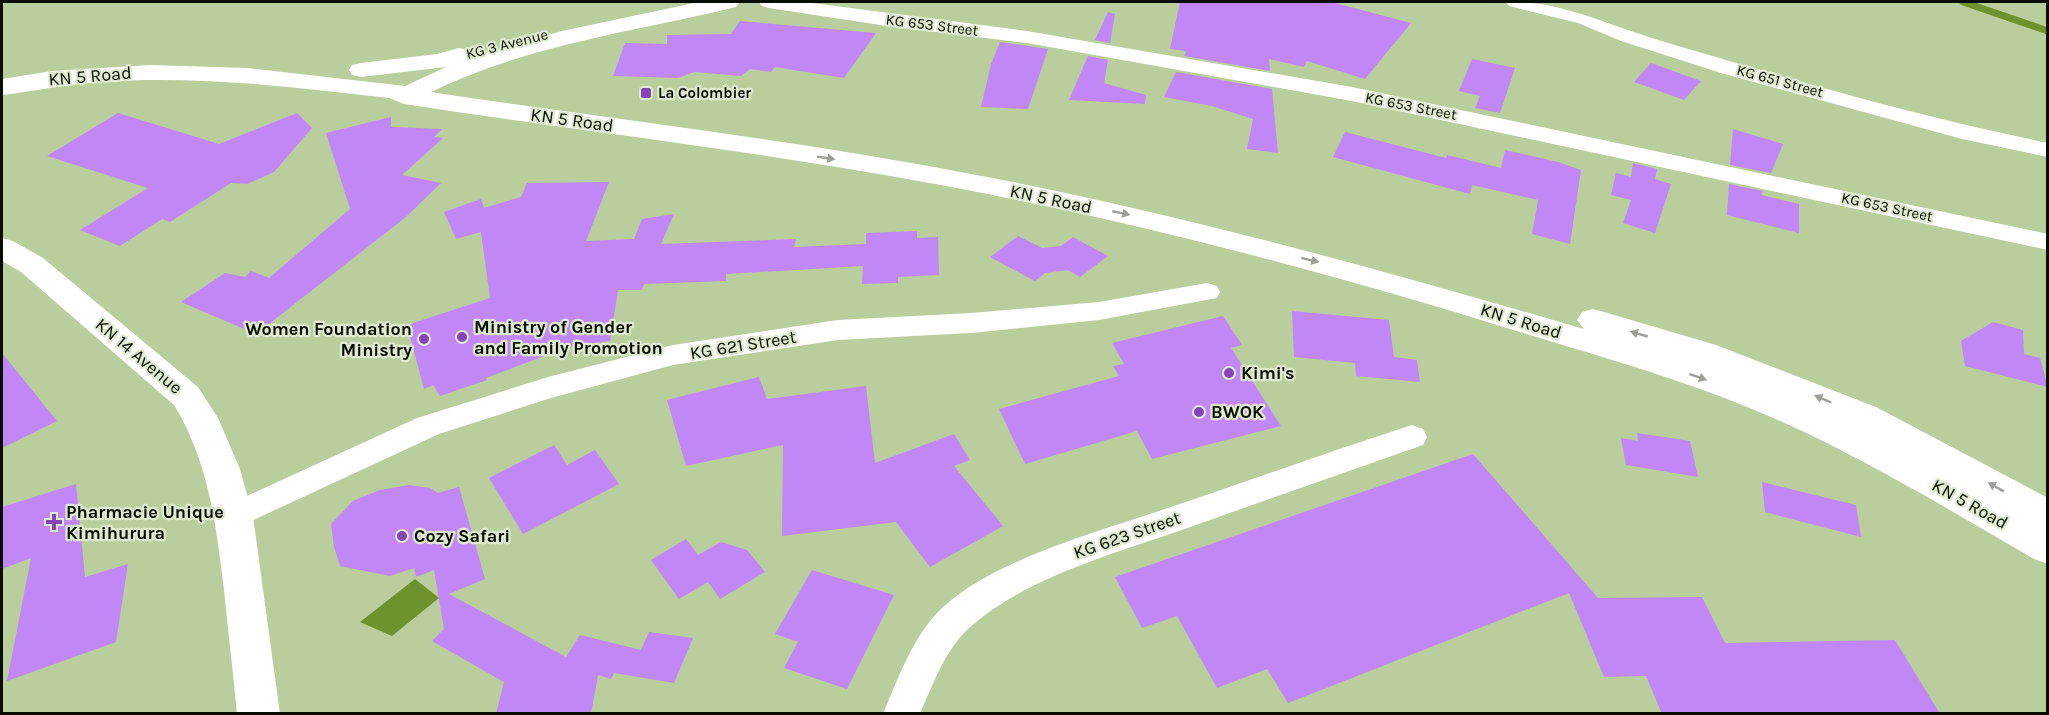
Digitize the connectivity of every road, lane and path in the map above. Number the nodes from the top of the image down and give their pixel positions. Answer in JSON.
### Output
{"nodes":[{"id":1,"x":692,"y":2,"type":"edge"},
{"id":2,"x":728,"y":2,"type":"edge"},
{"id":3,"x":769,"y":2,"type":"edge"},
{"id":4,"x":1516,"y":2,"type":"edge"},
{"id":5,"x":484,"y":61,"type":"junction"},
{"id":6,"x":361,"y":70,"type":"junction"},
{"id":7,"x":2,"y":74,"type":"edge"},
{"id":8,"x":2,"y":87,"type":"edge"},
{"id":9,"x":409,"y":90,"type":"junction"},
{"id":10,"x":475,"y":91,"type":"junction"},
{"id":11,"x":2048,"y":150,"type":"edge"},
{"id":12,"x":2048,"y":242,"type":"edge"},
{"id":13,"x":2,"y":248,"type":"edge"},
{"id":14,"x":1207,"y":292,"type":"dead end"},
{"id":15,"x":1412,"y":437,"type":"dead end"},
{"id":16,"x":234,"y":516,"type":"junction"},
{"id":17,"x":2048,"y":516,"type":"edge"},
{"id":18,"x":2048,"y":548,"type":"edge"},
{"id":19,"x":259,"y":714,"type":"edge"},
{"id":20,"x":901,"y":714,"type":"edge"}],
"edges":[{"from":1,"to":6,"type":"main road","name":"KG 3 Avenue"},
{"from":2,"to":5,"type":"main road","name":"KG 3 Avenue"},
{"from":3,"to":12,"type":"street","name":"KG 653 Street"},
{"from":4,"to":11,"type":"street","name":"KG 651 Street"},
{"from":5,"to":9,"type":"main road","name":"KG 3 Avenue"},
{"from":5,"to":10,"type":"main road"},
{"from":6,"to":7,"type":"main road","name":"KN 5 Road"},
{"from":6,"to":9,"type":"main road","name":"KN 5 Road"},
{"from":8,"to":9,"type":"main road","name":"KN 5 Road"},
{"from":9,"to":10,"type":"main road","name":"KN 5 Road"},
{"from":9,"to":18,"type":"main road","name":"KN 5 Road","one_way":true},
{"from":17,"to":10,"type":"main road","name":"KN 5 Road","one_way":true},
{"from":13,"to":16,"type":"main road","name":"KN 14 Avenue"},
{"from":14,"to":16,"type":"street","name":"KG 621 Street"},
{"from":15,"to":20,"type":"street","name":"KG 623 Street"},
{"from":16,"to":19,"type":"main road","name":"KN 14 Avenue"}]}
